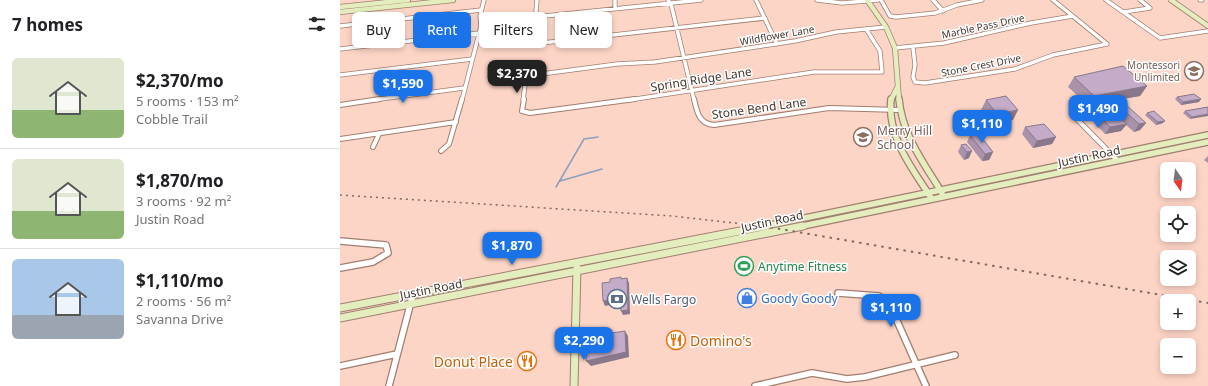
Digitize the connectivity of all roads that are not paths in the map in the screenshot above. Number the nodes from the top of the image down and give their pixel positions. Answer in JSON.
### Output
{"nodes":[{"id":1,"x":411,"y":0,"type":"edge"},
{"id":2,"x":453,"y":0,"type":"edge"},
{"id":3,"x":484,"y":0,"type":"edge"},
{"id":4,"x":537,"y":0,"type":"edge"},
{"id":5,"x":615,"y":0,"type":"edge"},
{"id":6,"x":701,"y":0,"type":"edge"},
{"id":7,"x":756,"y":0,"type":"edge"},
{"id":8,"x":817,"y":0,"type":"edge"},
{"id":9,"x":879,"y":0,"type":"edge"},
{"id":10,"x":933,"y":0,"type":"edge"},
{"id":11,"x":982,"y":0,"type":"edge"},
{"id":12,"x":1053,"y":0,"type":"edge"},
{"id":13,"x":1106,"y":0,"type":"edge"},
{"id":14,"x":1140,"y":0,"type":"edge"},
{"id":15,"x":1170,"y":0,"type":"edge"},
{"id":16,"x":867,"y":1,"type":"edge"},
{"id":17,"x":669,"y":2,"type":"edge"},
{"id":18,"x":340,"y":7,"type":"edge"},
{"id":19,"x":615,"y":8,"type":"junction"},
{"id":20,"x":481,"y":10,"type":"joint"},
{"id":21,"x":943,"y":11,"type":"junction"},
{"id":22,"x":340,"y":12,"type":"edge"},
{"id":23,"x":535,"y":12,"type":"edge"},
{"id":24,"x":1124,"y":12,"type":"junction"},
{"id":25,"x":547,"y":16,"type":"edge"},
{"id":26,"x":1073,"y":16,"type":"junction"},
{"id":27,"x":765,"y":18,"type":"junction"},
{"id":28,"x":340,"y":26,"type":"edge"},
{"id":29,"x":1208,"y":26,"type":"edge"},
{"id":30,"x":886,"y":27,"type":"junction"},
{"id":31,"x":677,"y":29,"type":"junction"},
{"id":32,"x":866,"y":29,"type":"junction"},
{"id":33,"x":1208,"y":31,"type":"edge"},
{"id":34,"x":479,"y":33,"type":"joint"},
{"id":35,"x":547,"y":42,"type":"edge"},
{"id":36,"x":777,"y":44,"type":"junction"},
{"id":37,"x":896,"y":48,"type":"junction"},
{"id":38,"x":913,"y":48,"type":"junction"},
{"id":39,"x":340,"y":49,"type":"edge"},
{"id":40,"x":684,"y":58,"type":"junction"},
{"id":41,"x":472,"y":59,"type":"junction"},
{"id":42,"x":340,"y":75,"type":"edge"},
{"id":43,"x":898,"y":86,"type":"junction"},
{"id":44,"x":464,"y":88,"type":"junction"},
{"id":45,"x":691,"y":90,"type":"junction"},
{"id":46,"x":340,"y":105,"type":"edge"},
{"id":47,"x":890,"y":109,"type":"junction"},
{"id":48,"x":900,"y":110,"type":"junction"},
{"id":49,"x":523,"y":113,"type":"joint"},
{"id":50,"x":1072,"y":114,"type":"dead end"},
{"id":51,"x":456,"y":122,"type":"junction"},
{"id":52,"x":379,"y":134,"type":"junction"},
{"id":53,"x":1208,"y":135,"type":"edge"},
{"id":54,"x":1199,"y":137,"type":"junction"},
{"id":55,"x":340,"y":139,"type":"edge"},
{"id":56,"x":1207,"y":143,"type":"edge"},
{"id":57,"x":911,"y":144,"type":"junction"},
{"id":58,"x":900,"y":146,"type":"junction"},
{"id":59,"x":373,"y":147,"type":"dead end"},
{"id":60,"x":441,"y":151,"type":"dead end"},
{"id":61,"x":1112,"y":155,"type":"junction"},
{"id":62,"x":1118,"y":161,"type":"junction"},
{"id":63,"x":1034,"y":172,"type":"junction"},
{"id":64,"x":1038,"y":177,"type":"junction"},
{"id":65,"x":941,"y":190,"type":"junction"},
{"id":66,"x":928,"y":193,"type":"junction"},
{"id":67,"x":945,"y":197,"type":"junction"},
{"id":68,"x":932,"y":200,"type":"junction"},
{"id":69,"x":340,"y":241,"type":"edge"},
{"id":70,"x":578,"y":262,"type":"junction"},
{"id":71,"x":340,"y":268,"type":"edge"},
{"id":72,"x":577,"y":271,"type":"junction"},
{"id":73,"x":510,"y":276,"type":"junction"},
{"id":74,"x":463,"y":293,"type":"junction"},
{"id":75,"x":838,"y":293,"type":"dead end"},
{"id":76,"x":413,"y":294,"type":"junction"},
{"id":77,"x":411,"y":304,"type":"junction"},
{"id":78,"x":340,"y":308,"type":"edge"},
{"id":79,"x":340,"y":318,"type":"edge"},
{"id":80,"x":398,"y":354,"type":"junction"},
{"id":81,"x":955,"y":355,"type":"dead end"},
{"id":82,"x":917,"y":365,"type":"junction"},
{"id":83,"x":340,"y":366,"type":"edge"},
{"id":84,"x":389,"y":386,"type":"edge"},
{"id":85,"x":574,"y":386,"type":"edge"},
{"id":86,"x":755,"y":386,"type":"edge"},
{"id":87,"x":926,"y":386,"type":"edge"}],
"edges":[{"from":1,"to":18,"type":"main road"},
{"from":2,"to":22,"type":"main road"},
{"from":3,"to":20,"type":"street"},
{"from":4,"to":23,"type":"street"},
{"from":5,"to":19,"type":"street"},
{"from":6,"to":17,"type":"street"},
{"from":7,"to":27,"type":"street"},
{"from":8,"to":16,"type":"street"},
{"from":9,"to":16,"type":"street"},
{"from":9,"to":21,"type":"street"},
{"from":10,"to":21,"type":"street"},
{"from":11,"to":21,"type":"street"},
{"from":12,"to":26,"type":"street"},
{"from":13,"to":24,"type":"street"},
{"from":14,"to":24,"type":"street"},
{"from":15,"to":29,"type":"main road"},
{"from":16,"to":30,"type":"main road"},
{"from":17,"to":19,"type":"street"},
{"from":17,"to":31,"type":"street","name":"Stone Bend Lane"},
{"from":19,"to":25,"type":"street"},
{"from":20,"to":28,"type":"street"},
{"from":24,"to":33,"type":"street"},
{"from":26,"to":38,"type":"street","name":"Marble Pass Drive"},
{"from":26,"to":38,"type":"street","name":"Stone Crest Drive"},
{"from":27,"to":31,"type":"street"},
{"from":27,"to":36,"type":"street"},
{"from":30,"to":32,"type":"street","name":"Wildflower Lane"},
{"from":30,"to":37,"type":"main road"},
{"from":31,"to":35,"type":"street"},
{"from":31,"to":40,"type":"street","name":"Stone Bend Lane"},
{"from":32,"to":36,"type":"street","name":"Wildflower Lane"},
{"from":32,"to":45,"type":"street","name":"Spring Ridge Lane"},
{"from":34,"to":39,"type":"street"},
{"from":34,"to":41,"type":"street"},
{"from":36,"to":40,"type":"street","name":"Wildflower Lane"},
{"from":37,"to":38,"type":"street","name":"Marble Pass Drive"},
{"from":37,"to":43,"type":"main road"},
{"from":40,"to":45,"type":"street","name":"Stone Bend Lane"},
{"from":40,"to":49,"type":"street","name":"Wildflower Lane"},
{"from":41,"to":42,"type":"street"},
{"from":41,"to":44,"type":"street"},
{"from":43,"to":47,"type":"main road"},
{"from":43,"to":48,"type":"main road"},
{"from":44,"to":46,"type":"street"},
{"from":44,"to":51,"type":"street"},
{"from":45,"to":47,"type":"street","name":"Stone Bend Lane"},
{"from":45,"to":49,"type":"street","name":"Spring Ridge Lane"},
{"from":47,"to":48,"type":"street","name":"Stone Bend Lane"},
{"from":47,"to":58,"type":"main road"},
{"from":48,"to":57,"type":"main road"},
{"from":50,"to":61,"type":"street"},
{"from":51,"to":52,"type":"street"},
{"from":51,"to":60,"type":"street"},
{"from":52,"to":55,"type":"street"},
{"from":52,"to":59,"type":"street"},
{"from":53,"to":54,"type":"main road","name":"Justin Road"},
{"from":54,"to":56,"type":"street"},
{"from":54,"to":61,"type":"main road","name":"Justin Road"},
{"from":56,"to":62,"type":"main road","name":"Justin Road"},
{"from":57,"to":58,"type":"main road"},
{"from":57,"to":65,"type":"main road"},
{"from":58,"to":66,"type":"main road"},
{"from":61,"to":62,"type":"street"},
{"from":61,"to":63,"type":"main road","name":"Justin Road"},
{"from":62,"to":64,"type":"main road","name":"Justin Road"},
{"from":63,"to":64,"type":"main road"},
{"from":63,"to":65,"type":"main road","name":"Justin Road"},
{"from":64,"to":67,"type":"main road","name":"Justin Road"},
{"from":65,"to":66,"type":"main road","name":"Justin Road"},
{"from":65,"to":67,"type":"main road"},
{"from":66,"to":68,"type":"main road"},
{"from":66,"to":70,"type":"main road","name":"Justin Road"},
{"from":67,"to":68,"type":"main road","name":"Justin Road"},
{"from":68,"to":72,"type":"main road","name":"Justin Road"},
{"from":69,"to":71,"type":"street"},
{"from":70,"to":72,"type":"main road"},
{"from":70,"to":73,"type":"main road","name":"Justin Road"},
{"from":72,"to":74,"type":"main road","name":"Justin Road"},
{"from":72,"to":85,"type":"main road"},
{"from":73,"to":74,"type":"main road"},
{"from":73,"to":76,"type":"main road","name":"Justin Road"},
{"from":74,"to":77,"type":"main road","name":"Justin Road"},
{"from":75,"to":82,"type":"street"},
{"from":76,"to":77,"type":"street"},
{"from":76,"to":78,"type":"main road","name":"Justin Road"},
{"from":77,"to":79,"type":"main road","name":"Justin Road"},
{"from":77,"to":80,"type":"street"},
{"from":80,"to":83,"type":"street"},
{"from":80,"to":84,"type":"street"},
{"from":81,"to":82,"type":"street"},
{"from":82,"to":86,"type":"street"},
{"from":82,"to":87,"type":"street"}]}
